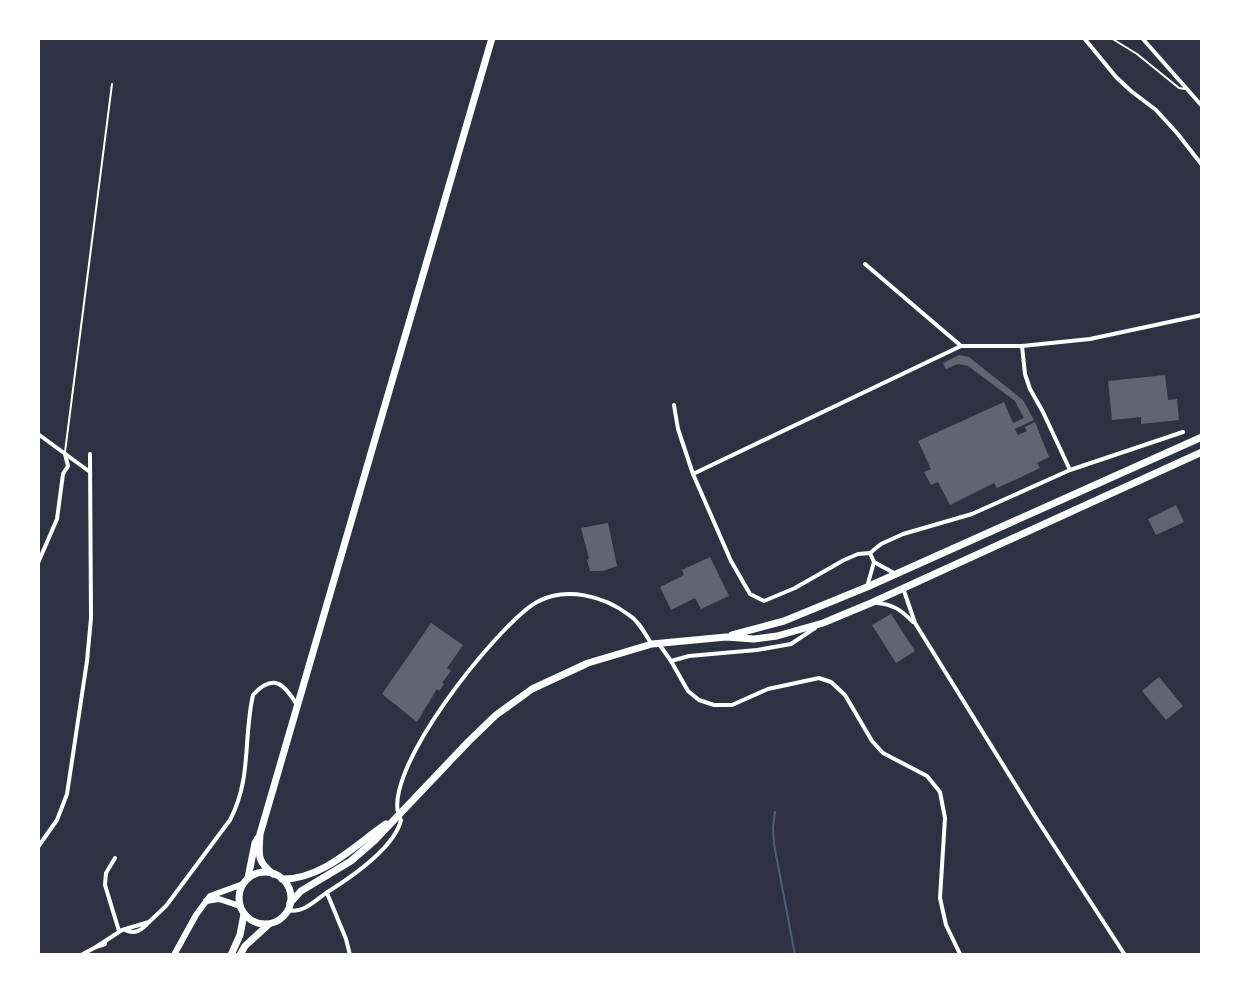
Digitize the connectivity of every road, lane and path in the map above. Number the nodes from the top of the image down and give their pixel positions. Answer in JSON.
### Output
{"nodes":[{"id":1,"x":492,"y":38,"type":"edge"},
{"id":2,"x":1084,"y":38,"type":"edge"},
{"id":3,"x":1111,"y":38,"type":"edge"},
{"id":4,"x":1142,"y":38,"type":"edge"},
{"id":5,"x":112,"y":84,"type":"dead end"},
{"id":6,"x":1188,"y":90,"type":"junction"},
{"id":7,"x":1202,"y":106,"type":"edge"},
{"id":8,"x":1202,"y":165,"type":"edge"},
{"id":9,"x":865,"y":264,"type":"dead end"},
{"id":10,"x":1202,"y":315,"type":"edge"},
{"id":11,"x":961,"y":346,"type":"junction"},
{"id":12,"x":1022,"y":346,"type":"junction"},
{"id":13,"x":674,"y":405,"type":"dead end"},
{"id":14,"x":1183,"y":432,"type":"dead end"},
{"id":15,"x":38,"y":434,"type":"edge"},
{"id":16,"x":1202,"y":437,"type":"edge"},
{"id":17,"x":1202,"y":452,"type":"edge"},
{"id":18,"x":65,"y":454,"type":"junction"},
{"id":19,"x":90,"y":454,"type":"dead end"},
{"id":20,"x":1070,"y":470,"type":"junction"},
{"id":21,"x":90,"y":472,"type":"junction"},
{"id":22,"x":693,"y":474,"type":"junction"},
{"id":23,"x":870,"y":553,"type":"junction"},
{"id":24,"x":874,"y":562,"type":"junction"},
{"id":25,"x":38,"y":563,"type":"edge"},
{"id":26,"x":896,"y":574,"type":"junction"},
{"id":27,"x":867,"y":587,"type":"junction"},
{"id":28,"x":903,"y":588,"type":"junction"},
{"id":29,"x":871,"y":603,"type":"junction"},
{"id":30,"x":823,"y":623,"type":"junction"},
{"id":31,"x":915,"y":623,"type":"junction"},
{"id":32,"x":726,"y":637,"type":"junction"},
{"id":33,"x":655,"y":644,"type":"junction"},
{"id":34,"x":671,"y":661,"type":"junction"},
{"id":35,"x":297,"y":705,"type":"junction"},
{"id":36,"x":398,"y":816,"type":"junction"},
{"id":37,"x":260,"y":834,"type":"junction"},
{"id":38,"x":38,"y":847,"type":"edge"},
{"id":39,"x":115,"y":858,"type":"dead end"},
{"id":40,"x":273,"y":874,"type":"junction"},
{"id":41,"x":282,"y":879,"type":"junction"},
{"id":42,"x":245,"y":881,"type":"junction"},
{"id":43,"x":327,"y":893,"type":"junction"},
{"id":44,"x":206,"y":901,"type":"junction"},
{"id":45,"x":289,"y":906,"type":"junction"},
{"id":46,"x":242,"y":910,"type":"junction"},
{"id":47,"x":269,"y":924,"type":"junction"},
{"id":48,"x":122,"y":930,"type":"junction"},
{"id":49,"x":960,"y":954,"type":"edge"},
{"id":50,"x":81,"y":955,"type":"edge"},
{"id":51,"x":174,"y":955,"type":"edge"},
{"id":52,"x":231,"y":955,"type":"edge"},
{"id":53,"x":240,"y":955,"type":"edge"},
{"id":54,"x":350,"y":955,"type":"edge"},
{"id":55,"x":1125,"y":955,"type":"edge"}],
"edges":[{"from":1,"to":35,"type":"main road"},
{"from":2,"to":8,"type":"street"},
{"from":3,"to":6,"type":"lane"},
{"from":4,"to":6,"type":"street"},
{"from":5,"to":18,"type":"lane"},
{"from":6,"to":7,"type":"street"},
{"from":9,"to":11,"type":"street"},
{"from":10,"to":12,"type":"street"},
{"from":11,"to":12,"type":"street"},
{"from":11,"to":22,"type":"street"},
{"from":12,"to":20,"type":"street"},
{"from":13,"to":22,"type":"street"},
{"from":14,"to":20,"type":"street"},
{"from":15,"to":18,"type":"street"},
{"from":16,"to":26,"type":"main road"},
{"from":17,"to":28,"type":"main road"},
{"from":18,"to":21,"type":"street"},
{"from":18,"to":25,"type":"street"},
{"from":19,"to":21,"type":"street"},
{"from":20,"to":23,"type":"street"},
{"from":21,"to":38,"type":"street"},
{"from":22,"to":23,"type":"street"},
{"from":23,"to":24,"type":"street"},
{"from":24,"to":26,"type":"street"},
{"from":24,"to":27,"type":"street"},
{"from":26,"to":27,"type":"main road"},
{"from":27,"to":32,"type":"main road"},
{"from":28,"to":29,"type":"main road"},
{"from":28,"to":31,"type":"street"},
{"from":29,"to":30,"type":"main road"},
{"from":29,"to":31,"type":"street"},
{"from":30,"to":32,"type":"main road"},
{"from":30,"to":34,"type":"street"},
{"from":31,"to":55,"type":"street"},
{"from":32,"to":33,"type":"main road"},
{"from":33,"to":34,"type":"street"},
{"from":33,"to":36,"type":"main road"},
{"from":33,"to":36,"type":"street"},
{"from":34,"to":49,"type":"street"},
{"from":35,"to":37,"type":"main road"},
{"from":35,"to":48,"type":"street"},
{"from":36,"to":41,"type":"main road"},
{"from":36,"to":43,"type":"street"},
{"from":36,"to":45,"type":"main road"},
{"from":37,"to":40,"type":"main road"},
{"from":37,"to":42,"type":"main road"},
{"from":39,"to":48,"type":"street"},
{"from":40,"to":41,"type":"main road"},
{"from":40,"to":42,"type":"main road"},
{"from":41,"to":45,"type":"main road"},
{"from":42,"to":44,"type":"main road"},
{"from":42,"to":46,"type":"main road"},
{"from":43,"to":45,"type":"street"},
{"from":43,"to":54,"type":"street"},
{"from":44,"to":46,"type":"main road"},
{"from":44,"to":51,"type":"main road"},
{"from":45,"to":47,"type":"main road"},
{"from":46,"to":47,"type":"main road"},
{"from":46,"to":52,"type":"main road"},
{"from":47,"to":53,"type":"main road"},
{"from":48,"to":50,"type":"street"}]}
